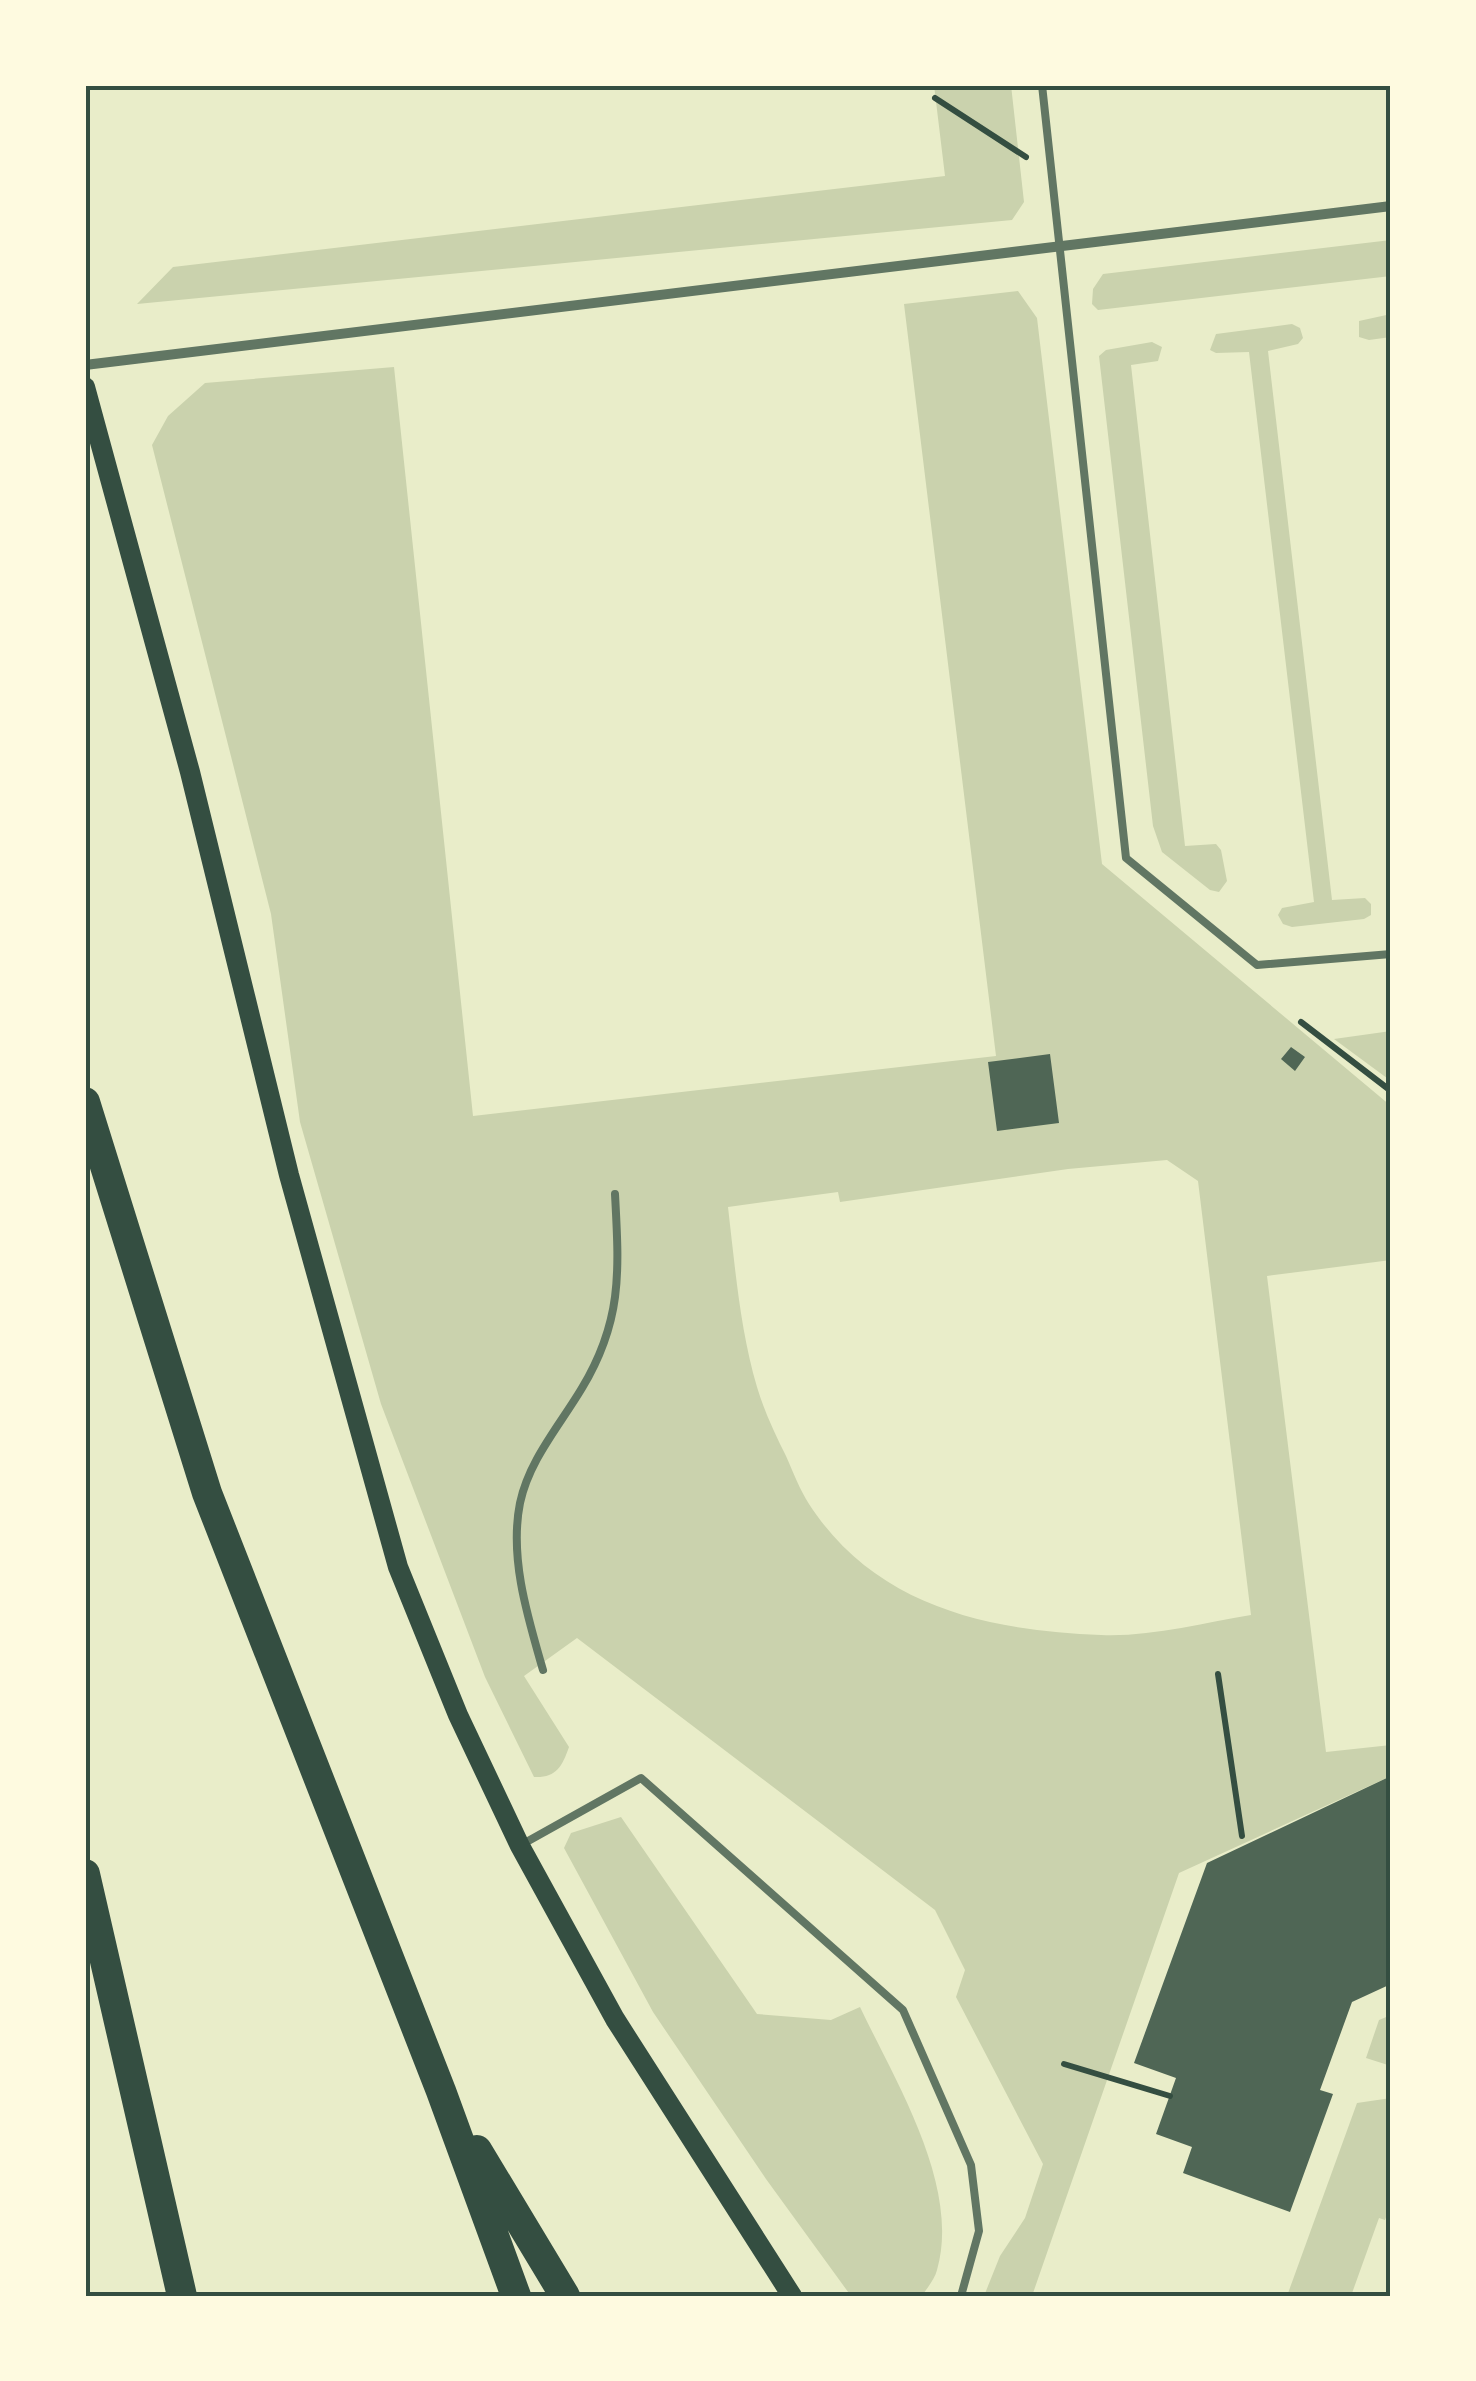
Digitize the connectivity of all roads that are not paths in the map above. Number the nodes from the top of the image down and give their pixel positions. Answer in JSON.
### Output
{"nodes":[{"id":1,"x":1042,"y":85,"type":"edge"},
{"id":2,"x":1391,"y":206,"type":"edge"},
{"id":3,"x":1058,"y":245,"type":"junction"},
{"id":4,"x":85,"y":365,"type":"edge"},
{"id":5,"x":85,"y":387,"type":"edge"},
{"id":6,"x":1391,"y":954,"type":"edge"},
{"id":7,"x":85,"y":1102,"type":"edge"},
{"id":8,"x":615,"y":1194,"type":"dead end"},
{"id":9,"x":543,"y":1670,"type":"dead end"},
{"id":10,"x":520,"y":1846,"type":"junction"},
{"id":11,"x":85,"y":1874,"type":"edge"},
{"id":12,"x":442,"y":2092,"type":"junction"},
{"id":13,"x":182,"y":2296,"type":"edge"},
{"id":14,"x":516,"y":2296,"type":"edge"},
{"id":15,"x":565,"y":2296,"type":"edge"},
{"id":16,"x":792,"y":2296,"type":"edge"},
{"id":17,"x":960,"y":2296,"type":"edge"}],
"edges":[{"from":1,"to":3,"type":"lane"},
{"from":2,"to":3,"type":"street"},
{"from":3,"to":4,"type":"street"},
{"from":3,"to":6,"type":"lane"},
{"from":5,"to":10,"type":"main road"},
{"from":7,"to":12,"type":"highway"},
{"from":8,"to":9,"type":"lane"},
{"from":10,"to":16,"type":"main road"},
{"from":10,"to":17,"type":"lane"},
{"from":11,"to":13,"type":"highway"},
{"from":12,"to":14,"type":"highway"},
{"from":12,"to":15,"type":"highway"}]}
